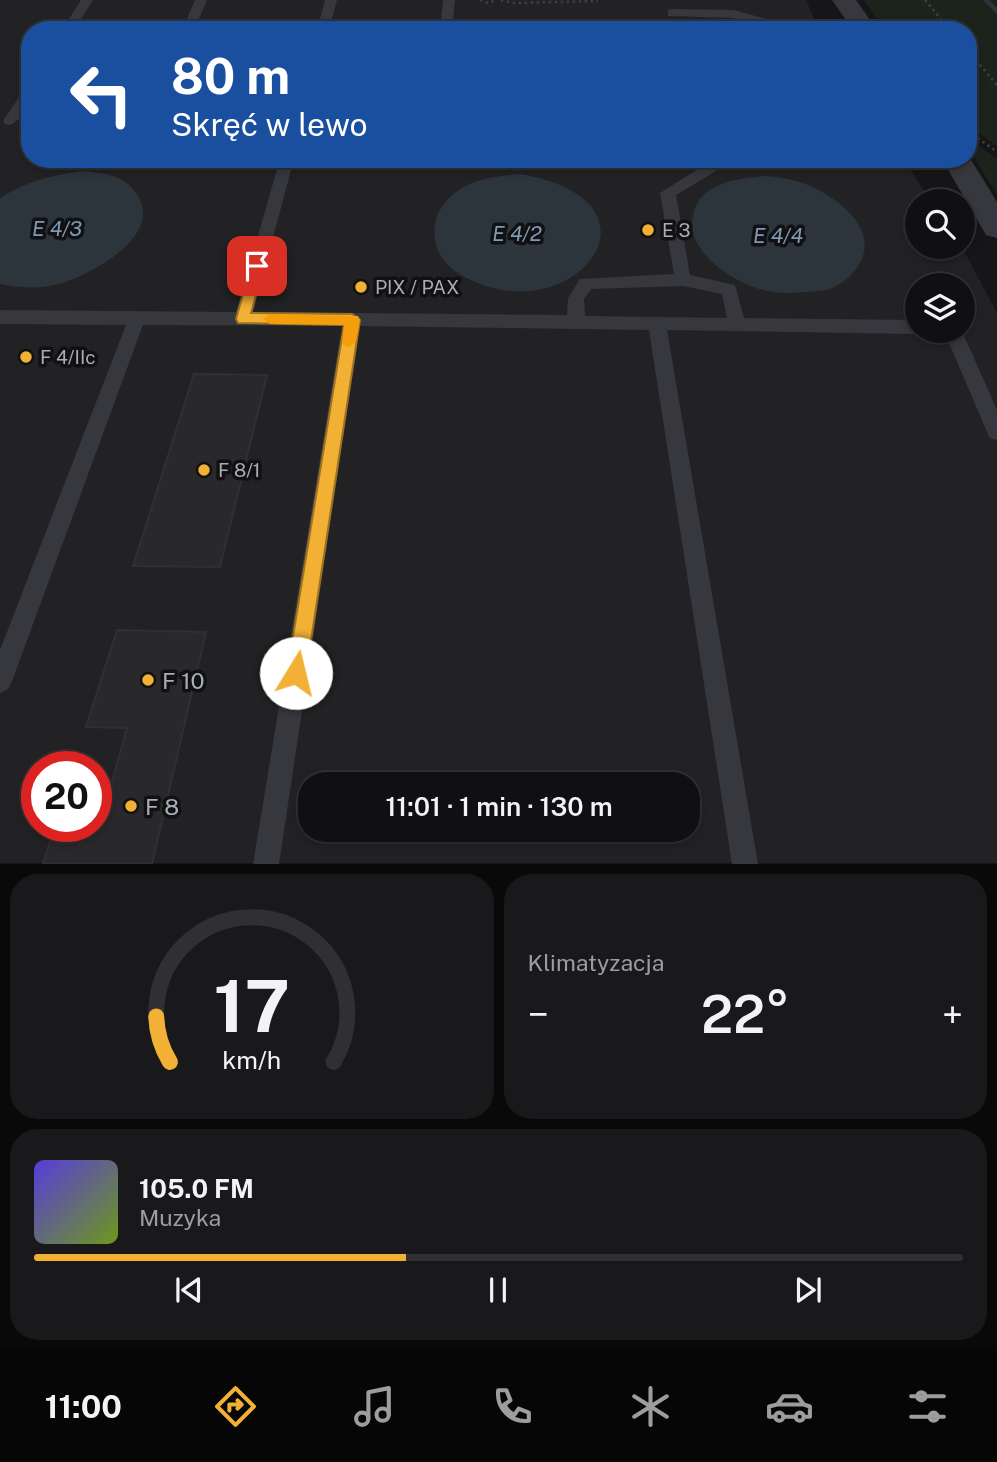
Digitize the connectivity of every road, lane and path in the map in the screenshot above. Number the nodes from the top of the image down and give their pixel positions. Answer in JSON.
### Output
{"nodes":[{"id":1,"x":87,"y":0,"type":"edge"},
{"id":2,"x":201,"y":0,"type":"edge"},
{"id":3,"x":331,"y":0,"type":"edge"},
{"id":4,"x":449,"y":0,"type":"edge"},
{"id":5,"x":480,"y":0,"type":"edge"},
{"id":6,"x":499,"y":0,"type":"edge"},
{"id":7,"x":550,"y":0,"type":"edge"},
{"id":8,"x":669,"y":0,"type":"edge"},
{"id":9,"x":844,"y":0,"type":"edge"},
{"id":10,"x":925,"y":0,"type":"edge"},
{"id":11,"x":598,"y":1,"type":"edge"},
{"id":12,"x":672,"y":13,"type":"junction"},
{"id":13,"x":74,"y":21,"type":"edge"},
{"id":14,"x":192,"y":21,"type":"edge"},
{"id":15,"x":325,"y":21,"type":"edge"},
{"id":16,"x":447,"y":21,"type":"edge"},
{"id":17,"x":674,"y":21,"type":"edge"},
{"id":18,"x":758,"y":21,"type":"edge"},
{"id":19,"x":859,"y":21,"type":"edge"},
{"id":20,"x":942,"y":21,"type":"edge"},
{"id":21,"x":977,"y":62,"type":"edge"},
{"id":22,"x":997,"y":86,"type":"edge"},
{"id":23,"x":21,"y":104,"type":"edge"},
{"id":24,"x":10,"y":121,"type":"dead end"},
{"id":25,"x":977,"y":138,"type":"edge"},
{"id":26,"x":997,"y":152,"type":"edge"},
{"id":27,"x":285,"y":168,"type":"edge"},
{"id":28,"x":711,"y":168,"type":"edge"},
{"id":29,"x":961,"y":168,"type":"edge"},
{"id":30,"x":997,"y":227,"type":"edge"},
{"id":31,"x":683,"y":279,"type":"junction"},
{"id":32,"x":0,"y":317,"type":"edge"},
{"id":33,"x":136,"y":318,"type":"junction"},
{"id":34,"x":243,"y":319,"type":"junction"},
{"id":35,"x":352,"y":320,"type":"junction"},
{"id":36,"x":576,"y":323,"type":"junction"},
{"id":37,"x":657,"y":324,"type":"junction"},
{"id":38,"x":737,"y":324,"type":"junction"},
{"id":39,"x":905,"y":327,"type":"edge"},
{"id":40,"x":958,"y":343,"type":"edge"},
{"id":41,"x":997,"y":432,"type":"edge"},
{"id":42,"x":0,"y":681,"type":"edge"},
{"id":43,"x":266,"y":863,"type":"edge"},
{"id":44,"x":744,"y":863,"type":"edge"}],
"edges":[{"from":1,"to":13,"type":"lane"},
{"from":2,"to":14,"type":"lane"},
{"from":3,"to":15,"type":"lane"},
{"from":4,"to":16,"type":"lane"},
{"from":5,"to":6,"type":"path"},
{"from":6,"to":7,"type":"path"},
{"from":7,"to":11,"type":"path"},
{"from":8,"to":12,"type":"lane"},
{"from":9,"to":19,"type":"street"},
{"from":10,"to":20,"type":"path"},
{"from":12,"to":17,"type":"lane"},
{"from":12,"to":18,"type":"lane"},
{"from":21,"to":22,"type":"path"},
{"from":23,"to":24,"type":"lane"},
{"from":25,"to":26,"type":"path"},
{"from":27,"to":34,"type":"lane"},
{"from":28,"to":31,"type":"lane"},
{"from":29,"to":30,"type":"street"},
{"from":31,"to":36,"type":"lane"},
{"from":31,"to":38,"type":"lane"},
{"from":32,"to":33,"type":"lane"},
{"from":33,"to":34,"type":"lane"},
{"from":33,"to":42,"type":"lane"},
{"from":34,"to":35,"type":"lane"},
{"from":35,"to":36,"type":"lane"},
{"from":35,"to":43,"type":"lane"},
{"from":36,"to":37,"type":"lane"},
{"from":37,"to":38,"type":"lane"},
{"from":37,"to":44,"type":"lane"},
{"from":38,"to":39,"type":"lane"},
{"from":40,"to":41,"type":"lane"}]}
